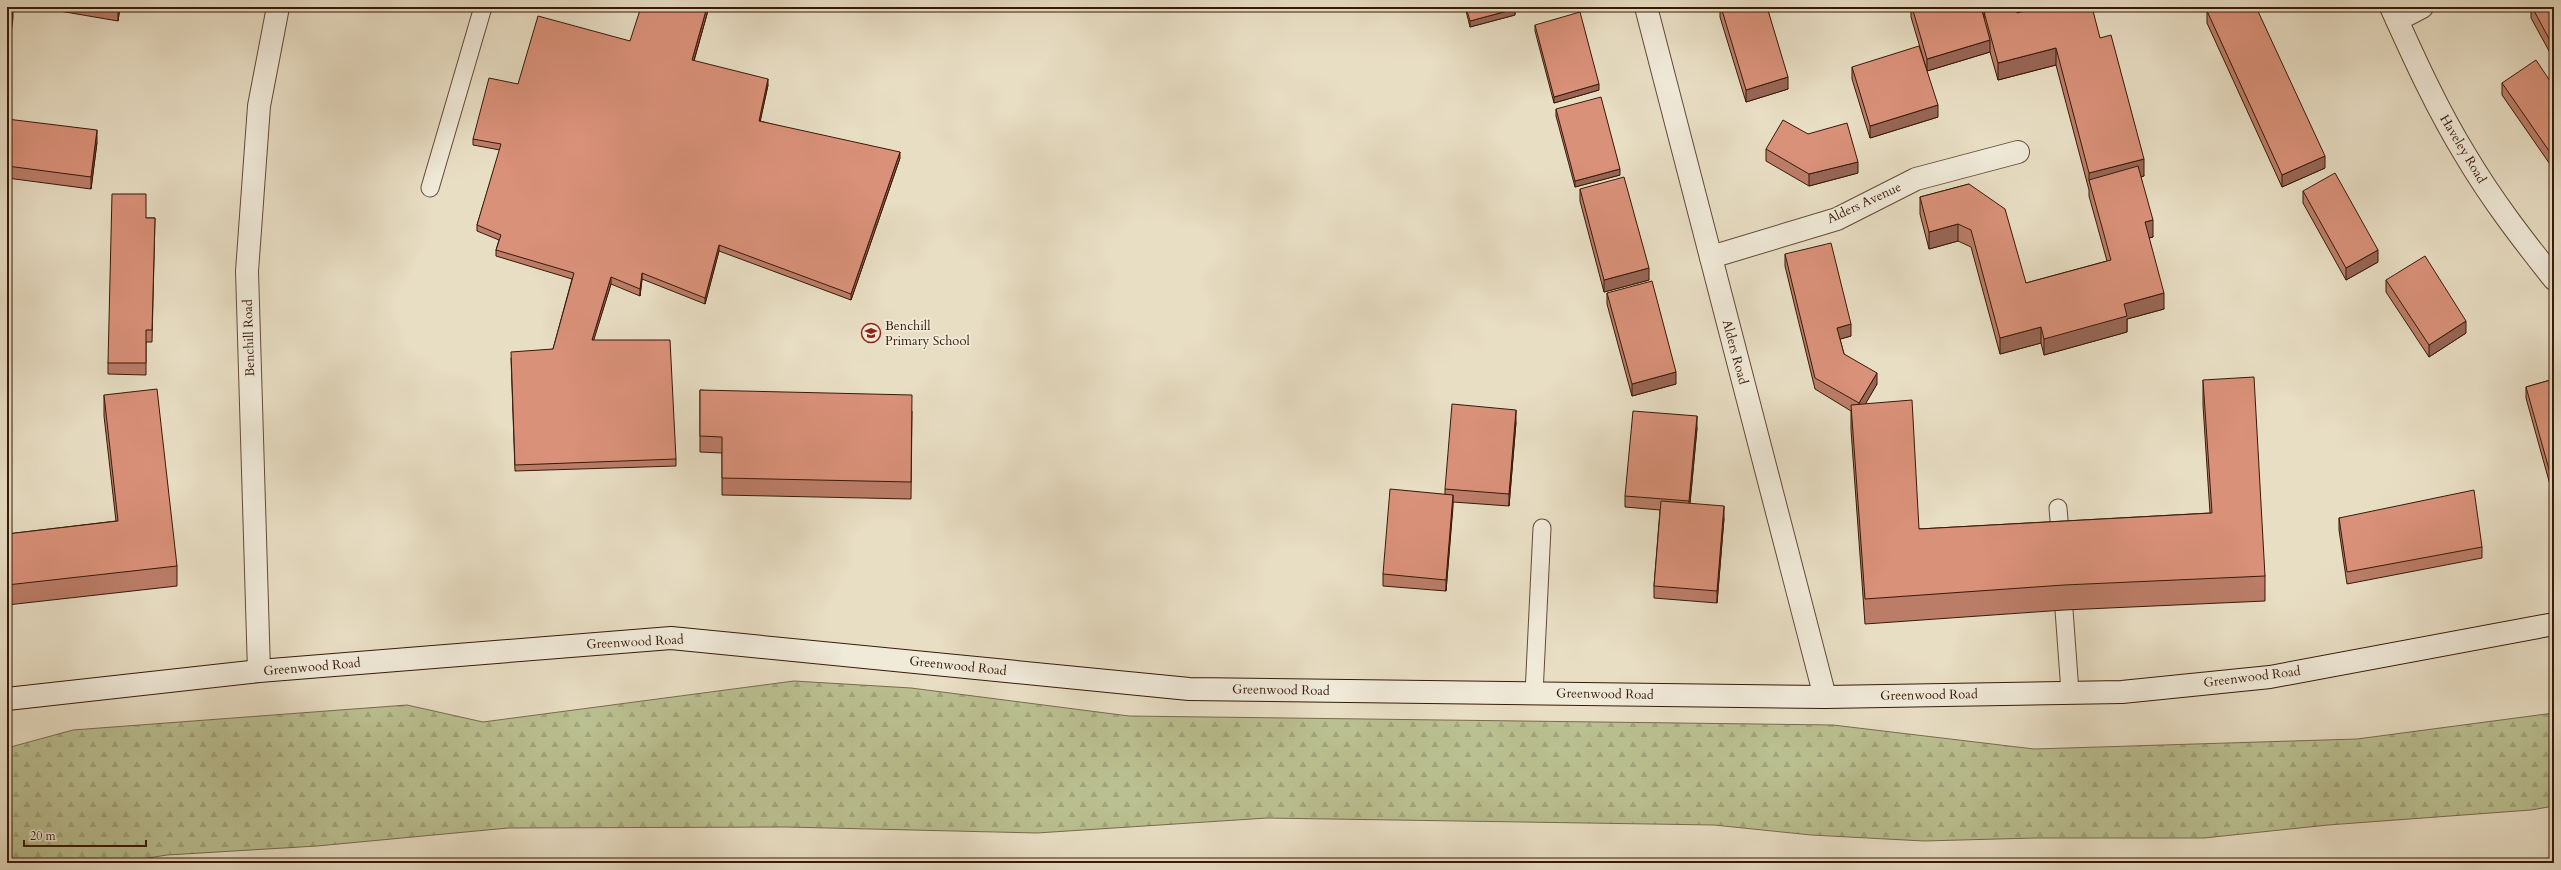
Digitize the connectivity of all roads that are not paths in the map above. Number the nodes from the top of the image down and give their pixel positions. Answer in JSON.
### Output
{"nodes":[{"id":1,"x":278,"y":7,"type":"edge"},
{"id":2,"x":483,"y":7,"type":"edge"},
{"id":3,"x":1646,"y":7,"type":"edge"},
{"id":4,"x":2422,"y":7,"type":"edge"},
{"id":5,"x":2394,"y":13,"type":"edge"},
{"id":6,"x":2018,"y":152,"type":"dead end"},
{"id":7,"x":430,"y":188,"type":"dead end"},
{"id":8,"x":1710,"y":257,"type":"junction"},
{"id":9,"x":2554,"y":280,"type":"edge"},
{"id":10,"x":2058,"y":508,"type":"dead end"},
{"id":11,"x":1542,"y":528,"type":"dead end"},
{"id":12,"x":2061,"y":546,"type":"edge"},
{"id":13,"x":2064,"y":610,"type":"edge"},
{"id":14,"x":2554,"y":624,"type":"edge"},
{"id":15,"x":259,"y":671,"type":"junction"},
{"id":16,"x":2070,"y":692,"type":"junction"},
{"id":17,"x":1534,"y":694,"type":"junction"},
{"id":18,"x":1825,"y":697,"type":"junction"},
{"id":19,"x":7,"y":699,"type":"edge"}],
"edges":[{"from":1,"to":15,"type":"street","name":"Benchill Road"},
{"from":2,"to":7,"type":"lane"},
{"from":3,"to":8,"type":"street","name":"Alders Road"},
{"from":4,"to":5,"type":"street"},
{"from":5,"to":9,"type":"street","name":"Haveley Road"},
{"from":6,"to":8,"type":"street","name":"Alders Avenue"},
{"from":8,"to":18,"type":"street","name":"Alders Road"},
{"from":10,"to":12,"type":"lane"},
{"from":11,"to":17,"type":"lane"},
{"from":13,"to":16,"type":"lane"},
{"from":14,"to":16,"type":"street","name":"Greenwood Road"},
{"from":15,"to":17,"type":"street","name":"Greenwood Road"},
{"from":15,"to":19,"type":"street","name":"Greenwood Road"},
{"from":16,"to":18,"type":"street","name":"Greenwood Road"},
{"from":17,"to":18,"type":"street","name":"Greenwood Road"}]}
